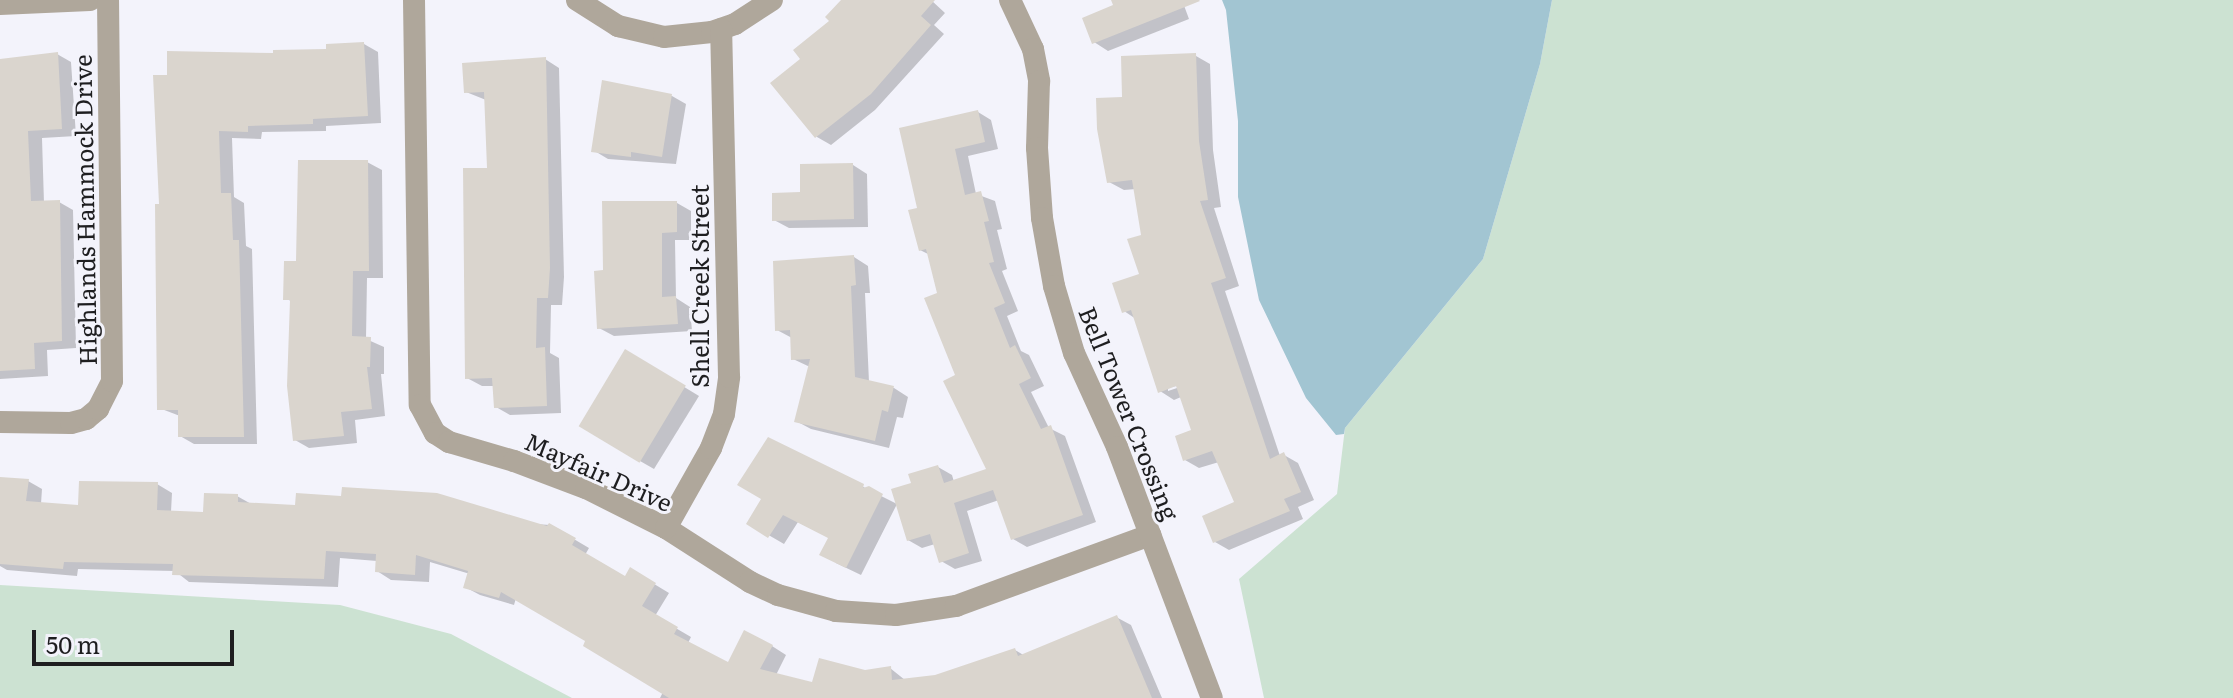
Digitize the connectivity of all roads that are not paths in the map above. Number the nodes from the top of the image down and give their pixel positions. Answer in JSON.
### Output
{"nodes":[{"id":1,"x":90,"y":0,"type":"edge"},
{"id":2,"x":108,"y":0,"type":"edge"},
{"id":3,"x":414,"y":0,"type":"edge"},
{"id":4,"x":577,"y":0,"type":"edge"},
{"id":5,"x":772,"y":0,"type":"edge"},
{"id":6,"x":1010,"y":0,"type":"edge"},
{"id":7,"x":0,"y":4,"type":"edge"},
{"id":8,"x":721,"y":29,"type":"junction"},
{"id":9,"x":0,"y":422,"type":"edge"},
{"id":10,"x":666,"y":528,"type":"junction"},
{"id":11,"x":1150,"y":535,"type":"junction"},
{"id":12,"x":1212,"y":698,"type":"edge"}],
"edges":[{"from":1,"to":7,"type":"street"},
{"from":2,"to":9,"type":"street","name":"Highlands Hammock Drive"},
{"from":3,"to":10,"type":"street","name":"Mayfair Drive"},
{"from":4,"to":8,"type":"street"},
{"from":5,"to":8,"type":"street"},
{"from":6,"to":11,"type":"street","name":"Bell Tower Crossing"},
{"from":8,"to":10,"type":"street","name":"Shell Creek Street"},
{"from":10,"to":11,"type":"street","name":"Mayfair Drive"},
{"from":11,"to":12,"type":"street","name":"Bell Tower Crossing"}]}
